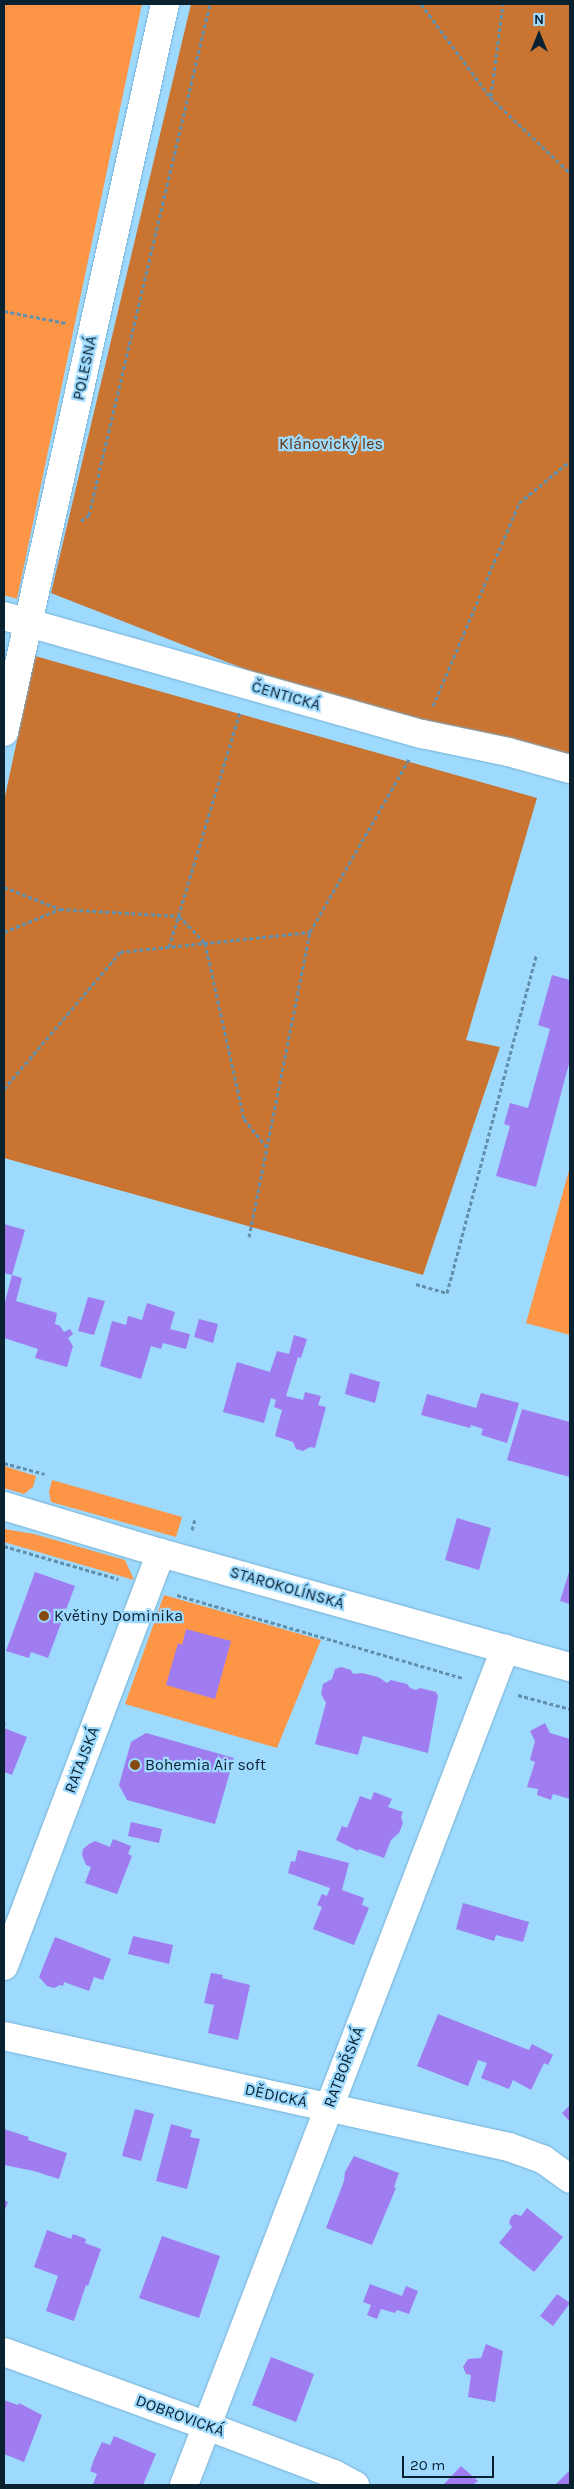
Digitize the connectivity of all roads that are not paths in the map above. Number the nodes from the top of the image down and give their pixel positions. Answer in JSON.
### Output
{"nodes":[{"id":1,"x":165,"y":4,"type":"edge"},
{"id":2,"x":17,"y":619,"type":"edge"},
{"id":3,"x":4,"y":732,"type":"edge"},
{"id":4,"x":570,"y":769,"type":"edge"},
{"id":5,"x":4,"y":1506,"type":"edge"},
{"id":6,"x":161,"y":1553,"type":"junction"},
{"id":7,"x":505,"y":1649,"type":"junction"},
{"id":8,"x":570,"y":1667,"type":"edge"},
{"id":9,"x":4,"y":1966,"type":"edge"},
{"id":10,"x":4,"y":2036,"type":"edge"},
{"id":11,"x":329,"y":2107,"type":"junction"},
{"id":12,"x":570,"y":2179,"type":"edge"},
{"id":13,"x":4,"y":2352,"type":"edge"},
{"id":14,"x":207,"y":2426,"type":"junction"},
{"id":15,"x":184,"y":2485,"type":"edge"},
{"id":16,"x":355,"y":2485,"type":"edge"}],
"edges":[{"from":1,"to":2,"type":"street","name":"POLESNÁ"},
{"from":2,"to":3,"type":"street","name":"POLESNÁ"},
{"from":2,"to":4,"type":"street","name":"ČENTICKÁ"},
{"from":5,"to":6,"type":"street","name":"STAROKOLÍNSKÁ"},
{"from":6,"to":7,"type":"street","name":"STAROKOLÍNSKÁ"},
{"from":6,"to":9,"type":"street","name":"RATAJSKÁ"},
{"from":7,"to":8,"type":"street","name":"STAROKOLÍNSKÁ"},
{"from":7,"to":11,"type":"street","name":"RATBOŘSKÁ"},
{"from":10,"to":11,"type":"street","name":"DĚDICKÁ"},
{"from":11,"to":12,"type":"street","name":"DĚDICKÁ"},
{"from":11,"to":14,"type":"street","name":"RATBOŘSKÁ"},
{"from":13,"to":14,"type":"street","name":"DOBROVICKÁ"},
{"from":14,"to":15,"type":"street","name":"RATBOŘSKÁ"},
{"from":14,"to":16,"type":"street","name":"DOBROVICKÁ"}]}
